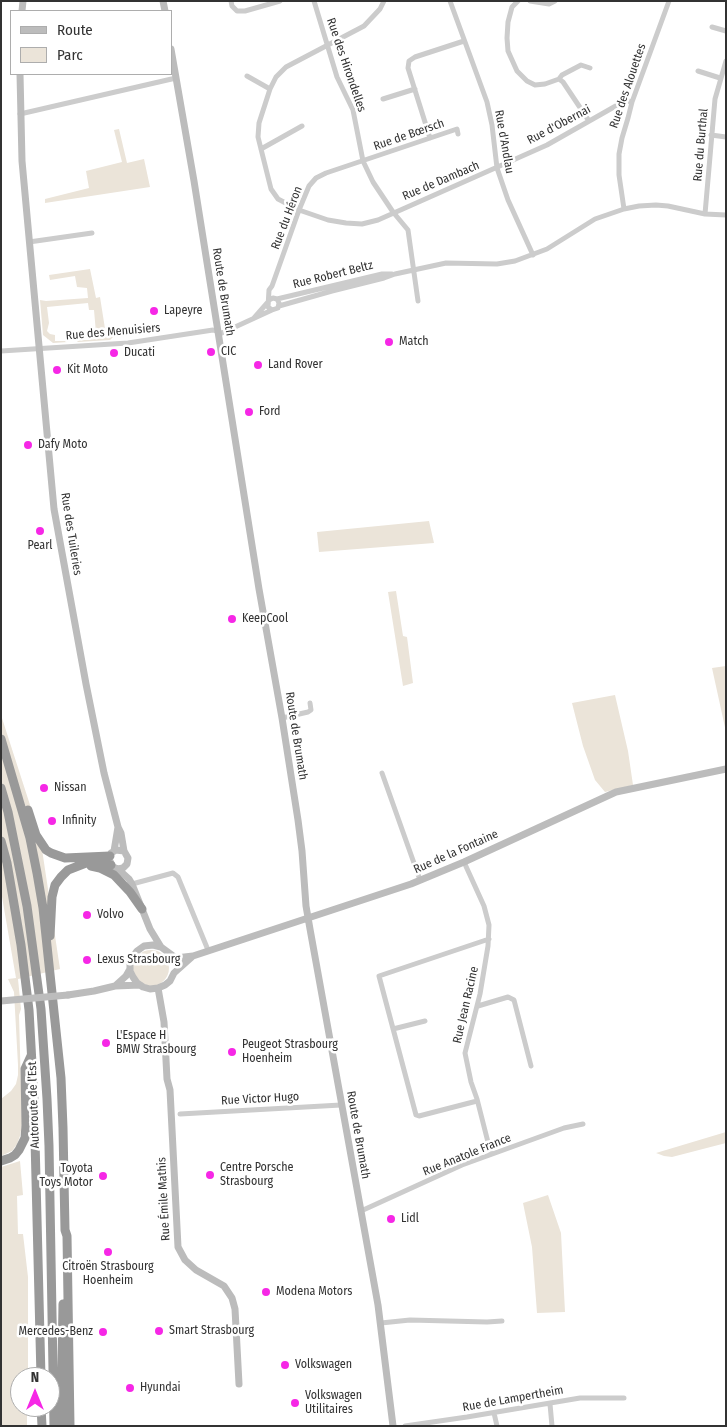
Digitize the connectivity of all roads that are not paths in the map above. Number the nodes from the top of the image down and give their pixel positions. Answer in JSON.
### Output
{"nodes":[{"id":1,"x":231,"y":1,"type":"edge"},
{"id":2,"x":280,"y":1,"type":"edge"},
{"id":3,"x":314,"y":1,"type":"edge"},
{"id":4,"x":384,"y":1,"type":"edge"},
{"id":5,"x":450,"y":1,"type":"edge"},
{"id":6,"x":518,"y":1,"type":"edge"},
{"id":7,"x":530,"y":1,"type":"edge"},
{"id":8,"x":555,"y":1,"type":"edge"},
{"id":9,"x":669,"y":1,"type":"edge"},
{"id":10,"x":712,"y":27,"type":"dead end"},
{"id":11,"x":726,"y":31,"type":"edge"},
{"id":12,"x":464,"y":41,"type":"junction"},
{"id":13,"x":327,"y":46,"type":"junction"},
{"id":14,"x":172,"y":55,"type":"edge"},
{"id":15,"x":726,"y":61,"type":"edge"},
{"id":16,"x":590,"y":68,"type":"dead end"},
{"id":17,"x":698,"y":71,"type":"dead end"},
{"id":18,"x":20,"y":75,"type":"edge"},
{"id":19,"x":248,"y":76,"type":"dead end"},
{"id":20,"x":176,"y":78,"type":"junction"},
{"id":21,"x":720,"y":78,"type":"junction"},
{"id":22,"x":558,"y":79,"type":"junction"},
{"id":23,"x":270,"y":89,"type":"junction"},
{"id":24,"x":415,"y":89,"type":"junction"},
{"id":25,"x":383,"y":99,"type":"dead end"},
{"id":26,"x":632,"y":102,"type":"junction"},
{"id":27,"x":20,"y":114,"type":"junction"},
{"id":28,"x":589,"y":121,"type":"junction"},
{"id":29,"x":302,"y":126,"type":"dead end"},
{"id":30,"x":458,"y":134,"type":"dead end"},
{"id":31,"x":711,"y":136,"type":"junction"},
{"id":32,"x":726,"y":137,"type":"edge"},
{"id":33,"x":430,"y":138,"type":"junction"},
{"id":34,"x":261,"y":149,"type":"junction"},
{"id":35,"x":363,"y":161,"type":"junction"},
{"id":36,"x":497,"y":168,"type":"junction"},
{"id":37,"x":624,"y":209,"type":"junction"},
{"id":38,"x":299,"y":210,"type":"junction"},
{"id":39,"x":393,"y":212,"type":"junction"},
{"id":40,"x":705,"y":214,"type":"junction"},
{"id":41,"x":726,"y":215,"type":"edge"},
{"id":42,"x":92,"y":233,"type":"dead end"},
{"id":43,"x":29,"y":242,"type":"junction"},
{"id":44,"x":533,"y":255,"type":"junction"},
{"id":45,"x":414,"y":269,"type":"junction"},
{"id":46,"x":395,"y":274,"type":"junction"},
{"id":47,"x":272,"y":286,"type":"junction"},
{"id":48,"x":276,"y":299,"type":"junction"},
{"id":49,"x":268,"y":301,"type":"junction"},
{"id":50,"x":418,"y":302,"type":"dead end"},
{"id":51,"x":279,"y":306,"type":"junction"},
{"id":52,"x":272,"y":310,"type":"junction"},
{"id":53,"x":253,"y":318,"type":"junction"},
{"id":54,"x":218,"y":332,"type":"junction"},
{"id":55,"x":38,"y":348,"type":"junction"},
{"id":56,"x":1,"y":351,"type":"edge"},
{"id":57,"x":310,"y":703,"type":"dead end"},
{"id":58,"x":282,"y":718,"type":"junction"},
{"id":59,"x":1,"y":739,"type":"edge"},
{"id":60,"x":726,"y":769,"type":"edge"},
{"id":61,"x":12,"y":772,"type":"junction"},
{"id":62,"x":382,"y":773,"type":"dead end"},
{"id":63,"x":1,"y":788,"type":"edge"},
{"id":64,"x":118,"y":827,"type":"junction"},
{"id":65,"x":1,"y":841,"type":"edge"},
{"id":66,"x":124,"y":851,"type":"junction"},
{"id":67,"x":113,"y":860,"type":"junction"},
{"id":68,"x":464,"y":862,"type":"junction"},
{"id":69,"x":127,"y":864,"type":"junction"},
{"id":70,"x":79,"y":865,"type":"junction"},
{"id":71,"x":420,"y":880,"type":"junction"},
{"id":72,"x":131,"y":882,"type":"junction"},
{"id":73,"x":142,"y":909,"type":"junction"},
{"id":74,"x":308,"y":918,"type":"junction"},
{"id":75,"x":150,"y":929,"type":"junction"},
{"id":76,"x":489,"y":939,"type":"junction"},
{"id":77,"x":144,"y":946,"type":"junction"},
{"id":78,"x":161,"y":947,"type":"junction"},
{"id":79,"x":208,"y":950,"type":"junction"},
{"id":80,"x":169,"y":954,"type":"junction"},
{"id":81,"x":193,"y":956,"type":"junction"},
{"id":82,"x":49,"y":969,"type":"junction"},
{"id":83,"x":130,"y":969,"type":"junction"},
{"id":84,"x":174,"y":973,"type":"junction"},
{"id":85,"x":140,"y":985,"type":"junction"},
{"id":86,"x":115,"y":986,"type":"junction"},
{"id":87,"x":158,"y":988,"type":"junction"},
{"id":88,"x":1,"y":1001,"type":"edge"},
{"id":89,"x":478,"y":1006,"type":"junction"},
{"id":90,"x":424,"y":1021,"type":"dead end"},
{"id":91,"x":393,"y":1029,"type":"junction"},
{"id":92,"x":32,"y":1054,"type":"junction"},
{"id":93,"x":531,"y":1066,"type":"dead end"},
{"id":94,"x":477,"y":1100,"type":"junction"},
{"id":95,"x":341,"y":1105,"type":"junction"},
{"id":96,"x":180,"y":1114,"type":"dead end"},
{"id":97,"x":583,"y":1124,"type":"dead end"},
{"id":98,"x":491,"y":1154,"type":"junction"},
{"id":99,"x":1,"y":1161,"type":"edge"},
{"id":100,"x":361,"y":1211,"type":"junction"},
{"id":101,"x":65,"y":1230,"type":"junction"},
{"id":102,"x":502,"y":1321,"type":"dead end"},
{"id":103,"x":381,"y":1323,"type":"junction"},
{"id":104,"x":41,"y":1367,"type":"edge"},
{"id":105,"x":239,"y":1384,"type":"dead end"},
{"id":106,"x":624,"y":1398,"type":"dead end"},
{"id":107,"x":550,"y":1404,"type":"junction"},
{"id":108,"x":494,"y":1412,"type":"junction"},
{"id":109,"x":54,"y":1426,"type":"edge"},
{"id":110,"x":61,"y":1426,"type":"edge"},
{"id":111,"x":70,"y":1426,"type":"edge"},
{"id":112,"x":393,"y":1426,"type":"edge"},
{"id":113,"x":405,"y":1426,"type":"edge"},
{"id":114,"x":497,"y":1426,"type":"edge"},
{"id":115,"x":552,"y":1426,"type":"edge"}],
"edges":[{"from":1,"to":2,"type":"street"},
{"from":3,"to":13,"type":"street","name":"Rue des Hirondelles"},
{"from":4,"to":13,"type":"street","name":"Rue de Dambach"},
{"from":5,"to":12,"type":"street","name":"Rue d'Andlau"},
{"from":6,"to":22,"type":"street"},
{"from":7,"to":8,"type":"street"},
{"from":9,"to":26,"type":"street","name":"Rue des Alouettes"},
{"from":10,"to":11,"type":"street"},
{"from":12,"to":24,"type":"street"},
{"from":12,"to":36,"type":"street","name":"Rue d'Andlau"},
{"from":13,"to":23,"type":"street","name":"Rue de Dambach"},
{"from":13,"to":35,"type":"street","name":"Rue des Hirondelles"},
{"from":14,"to":20,"type":"street","name":"Route de Brumath"},
{"from":15,"to":21,"type":"street","name":"Rue du Burthal"},
{"from":16,"to":22,"type":"street"},
{"from":17,"to":21,"type":"street"},
{"from":18,"to":27,"type":"street","name":"Rue des Tuileries"},
{"from":19,"to":23,"type":"street"},
{"from":20,"to":27,"type":"street"},
{"from":20,"to":54,"type":"street","name":"Route de Brumath"},
{"from":21,"to":31,"type":"street","name":"Rue du Burthal"},
{"from":22,"to":28,"type":"street"},
{"from":23,"to":34,"type":"street","name":"Rue de Dambach"},
{"from":24,"to":25,"type":"street"},
{"from":24,"to":33,"type":"street"},
{"from":26,"to":28,"type":"street","name":"Rue d'Obernai"},
{"from":26,"to":37,"type":"street","name":"Rue des Alouettes"},
{"from":27,"to":43,"type":"street","name":"Rue des Tuileries"},
{"from":28,"to":36,"type":"street","name":"Rue d'Obernai"},
{"from":29,"to":34,"type":"street"},
{"from":30,"to":33,"type":"street","name":"Rue de Bœrsch"},
{"from":31,"to":32,"type":"street"},
{"from":31,"to":40,"type":"street","name":"Rue du Burthal"},
{"from":33,"to":35,"type":"street","name":"Rue de Bœrsch"},
{"from":34,"to":38,"type":"street","name":"Rue de Dambach"},
{"from":35,"to":38,"type":"street","name":"Rue du Héron"},
{"from":35,"to":39,"type":"street","name":"Rue des Hirondelles"},
{"from":36,"to":39,"type":"street","name":"Rue de Dambach"},
{"from":36,"to":44,"type":"street","name":"Rue d'Andlau"},
{"from":37,"to":40,"type":"street","name":"Rue Robert Beltz"},
{"from":37,"to":44,"type":"street","name":"Rue Robert Beltz"},
{"from":38,"to":39,"type":"street","name":"Rue de Dambach"},
{"from":38,"to":47,"type":"street","name":"Rue du Héron"},
{"from":39,"to":45,"type":"street","name":"Rue des Hirondelles"},
{"from":40,"to":41,"type":"street","name":"Rue Robert Beltz"},
{"from":42,"to":43,"type":"street"},
{"from":43,"to":55,"type":"street","name":"Rue des Tuileries"},
{"from":44,"to":45,"type":"street","name":"Rue Robert Beltz"},
{"from":45,"to":46,"type":"street","name":"Rue Robert Beltz"},
{"from":45,"to":50,"type":"street","name":"Rue des Hirondelles"},
{"from":46,"to":48,"type":"street","name":"Rue Robert Beltz"},
{"from":46,"to":51,"type":"street","name":"Rue Robert Beltz"},
{"from":47,"to":48,"type":"street"},
{"from":47,"to":49,"type":"street","name":"Rue du Héron"},
{"from":48,"to":49,"type":"street","name":"Rue Robert Beltz"},
{"from":48,"to":51,"type":"street"},
{"from":49,"to":52,"type":"street"},
{"from":49,"to":53,"type":"street","name":"Rue Robert Beltz"},
{"from":51,"to":52,"type":"street","name":"Rue Robert Beltz"},
{"from":52,"to":53,"type":"street","name":"Rue Robert Beltz"},
{"from":53,"to":54,"type":"street","name":"Rue Robert Beltz"},
{"from":54,"to":55,"type":"street","name":"Rue des Menuisiers"},
{"from":54,"to":58,"type":"street","name":"Route de Brumath"},
{"from":55,"to":56,"type":"street","name":"Rue des Menuisiers"},
{"from":55,"to":64,"type":"street","name":"Rue des Tuileries"},
{"from":57,"to":58,"type":"street"},
{"from":58,"to":74,"type":"street","name":"Route de Brumath"},
{"from":59,"to":61,"type":"highway"},
{"from":60,"to":68,"type":"street","name":"Rue de la Fontaine"},
{"from":61,"to":67,"type":"highway"},
{"from":61,"to":82,"type":"highway"},
{"from":62,"to":71,"type":"street"},
{"from":63,"to":109,"type":"highway","name":"Autoroute de l’Est"},
{"from":64,"to":66,"type":"street","name":"Rue des Tuileries"},
{"from":64,"to":67,"type":"street","name":"Rue des Tuileries"},
{"from":65,"to":92,"type":"highway","name":"Autoroute de l’Est"},
{"from":66,"to":67,"type":"street"},
{"from":66,"to":69,"type":"street","name":"Rue des Tuileries"},
{"from":67,"to":69,"type":"street"},
{"from":67,"to":70,"type":"highway"},
{"from":67,"to":72,"type":"street","name":"Rue des Tuileries"},
{"from":68,"to":71,"type":"street","name":"Rue de la Fontaine"},
{"from":68,"to":76,"type":"street","name":"Rue Jean Racine"},
{"from":69,"to":72,"type":"street","name":"Rue des Tuileries"},
{"from":70,"to":73,"type":"highway"},
{"from":70,"to":82,"type":"highway"},
{"from":71,"to":74,"type":"street","name":"Rue de la Fontaine"},
{"from":72,"to":73,"type":"street","name":"Rue des Tuileries"},
{"from":72,"to":79,"type":"street"},
{"from":73,"to":75,"type":"street","name":"Rue des Tuileries"},
{"from":74,"to":79,"type":"street","name":"Rue de la Fontaine"},
{"from":74,"to":95,"type":"street","name":"Route de Brumath"},
{"from":75,"to":77,"type":"street"},
{"from":75,"to":78,"type":"street","name":"Rue des Tuileries"},
{"from":76,"to":89,"type":"street","name":"Rue Jean Racine"},
{"from":76,"to":91,"type":"street"},
{"from":77,"to":78,"type":"street"},
{"from":77,"to":83,"type":"street"},
{"from":78,"to":80,"type":"street"},
{"from":79,"to":81,"type":"street","name":"Rue de la Fontaine"},
{"from":80,"to":81,"type":"street","name":"Rue de la Fontaine"},
{"from":80,"to":84,"type":"street"},
{"from":81,"to":84,"type":"street","name":"Rue de la Fontaine"},
{"from":82,"to":101,"type":"highway"},
{"from":83,"to":85,"type":"street"},
{"from":83,"to":86,"type":"street"},
{"from":84,"to":87,"type":"street","name":"Rue de la Fontaine"},
{"from":85,"to":86,"type":"street"},
{"from":85,"to":87,"type":"street"},
{"from":86,"to":88,"type":"street","bridge":true},
{"from":87,"to":105,"type":"street","name":"Rue Émile Mathis"},
{"from":89,"to":93,"type":"street"},
{"from":89,"to":94,"type":"street","name":"Rue Jean Racine"},
{"from":90,"to":91,"type":"street"},
{"from":91,"to":94,"type":"street"},
{"from":92,"to":99,"type":"highway"},
{"from":92,"to":104,"type":"highway","name":"Autoroute de l’Est"},
{"from":94,"to":98,"type":"street","name":"Rue Jean Racine"},
{"from":95,"to":96,"type":"street","name":"Rue Victor Hugo"},
{"from":95,"to":100,"type":"street","name":"Route de Brumath"},
{"from":97,"to":98,"type":"street","name":"Rue Anatole France"},
{"from":98,"to":100,"type":"street","name":"Rue Anatole France"},
{"from":100,"to":103,"type":"street","name":"Route de Brumath"},
{"from":101,"to":110,"type":"highway"},
{"from":101,"to":111,"type":"highway"},
{"from":102,"to":103,"type":"street"},
{"from":103,"to":112,"type":"street","name":"Route de Brumath"},
{"from":106,"to":107,"type":"street","name":"Rue de Lampertheim"},
{"from":107,"to":108,"type":"street","name":"Rue de Lampertheim"},
{"from":107,"to":115,"type":"street"},
{"from":108,"to":113,"type":"street","name":"Rue de Lampertheim"},
{"from":108,"to":114,"type":"street"}]}
